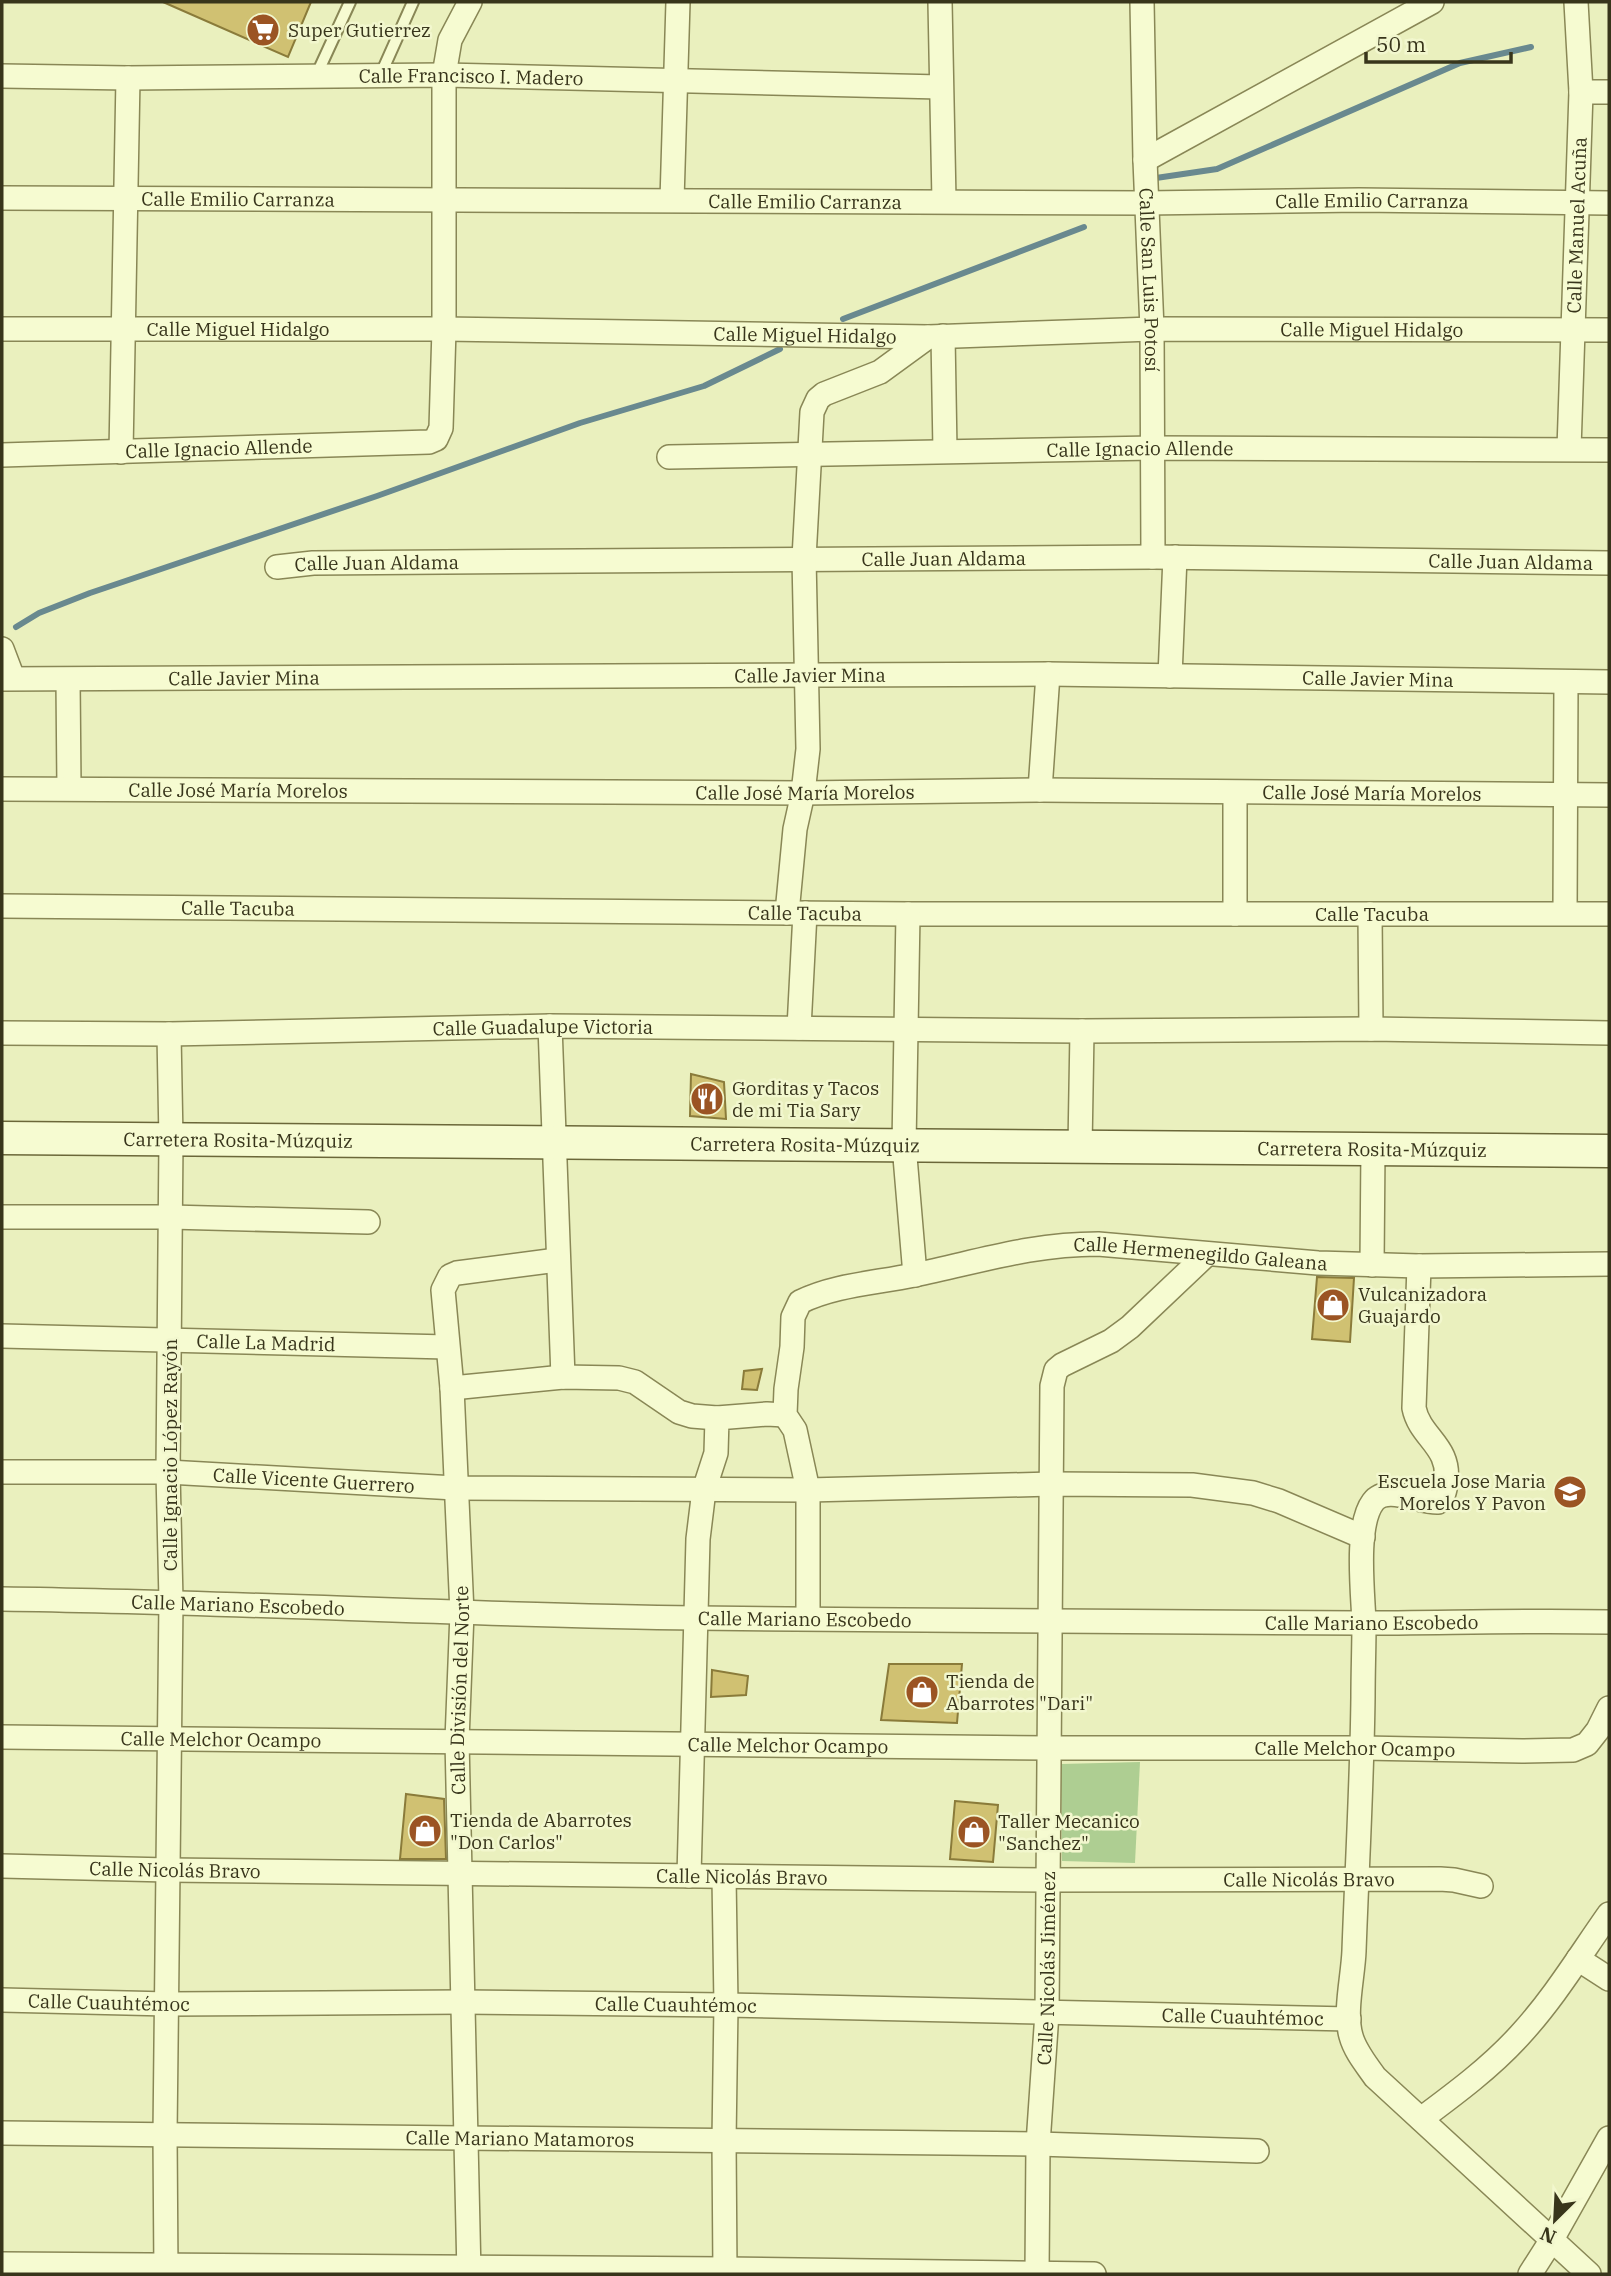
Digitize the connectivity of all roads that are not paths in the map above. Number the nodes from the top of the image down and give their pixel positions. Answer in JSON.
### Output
{"nodes":[{"id":1,"x":349,"y":2,"type":"edge"},
{"id":2,"x":413,"y":2,"type":"edge"},
{"id":3,"x":470,"y":2,"type":"edge"},
{"id":4,"x":678,"y":2,"type":"edge"},
{"id":5,"x":940,"y":2,"type":"edge"},
{"id":6,"x":1142,"y":2,"type":"edge"},
{"id":7,"x":1432,"y":2,"type":"edge"},
{"id":8,"x":1576,"y":2,"type":"edge"},
{"id":9,"x":2,"y":58,"type":"edge"},
{"id":10,"x":444,"y":75,"type":"junction"},
{"id":11,"x":2,"y":76,"type":"edge"},
{"id":12,"x":39,"y":76,"type":"junction"},
{"id":13,"x":316,"y":76,"type":"junction"},
{"id":14,"x":380,"y":76,"type":"junction"},
{"id":15,"x":128,"y":78,"type":"junction"},
{"id":16,"x":674,"y":82,"type":"junction"},
{"id":17,"x":940,"y":87,"type":"junction"},
{"id":18,"x":1581,"y":92,"type":"junction"},
{"id":19,"x":1609,"y":92,"type":"edge"},
{"id":20,"x":1144,"y":160,"type":"junction"},
{"id":21,"x":2,"y":198,"type":"edge"},
{"id":22,"x":126,"y":199,"type":"junction"},
{"id":23,"x":443,"y":200,"type":"junction"},
{"id":24,"x":672,"y":200,"type":"junction"},
{"id":25,"x":944,"y":201,"type":"junction"},
{"id":26,"x":1146,"y":203,"type":"junction"},
{"id":27,"x":1579,"y":203,"type":"junction"},
{"id":28,"x":1609,"y":203,"type":"edge"},
{"id":29,"x":2,"y":329,"type":"edge"},
{"id":30,"x":444,"y":329,"type":"junction"},
{"id":31,"x":1152,"y":329,"type":"junction"},
{"id":32,"x":122,"y":330,"type":"junction"},
{"id":33,"x":1572,"y":330,"type":"junction"},
{"id":34,"x":1609,"y":330,"type":"edge"},
{"id":35,"x":936,"y":336,"type":"junction"},
{"id":36,"x":1153,"y":448,"type":"junction"},
{"id":37,"x":1569,"y":449,"type":"junction"},
{"id":38,"x":1609,"y":450,"type":"edge"},
{"id":39,"x":945,"y":451,"type":"junction"},
{"id":40,"x":121,"y":452,"type":"junction"},
{"id":41,"x":2,"y":454,"type":"edge"},
{"id":42,"x":810,"y":454,"type":"junction"},
{"id":43,"x":669,"y":457,"type":"dead end"},
{"id":44,"x":1164,"y":557,"type":"junction"},
{"id":45,"x":804,"y":558,"type":"junction"},
{"id":46,"x":1609,"y":563,"type":"edge"},
{"id":47,"x":276,"y":567,"type":"dead end"},
{"id":48,"x":2,"y":649,"type":"edge"},
{"id":49,"x":1048,"y":674,"type":"junction"},
{"id":50,"x":1170,"y":676,"type":"junction"},
{"id":51,"x":807,"y":677,"type":"junction"},
{"id":52,"x":8,"y":678,"type":"edge"},
{"id":53,"x":68,"y":680,"type":"junction"},
{"id":54,"x":1566,"y":682,"type":"junction"},
{"id":55,"x":1609,"y":682,"type":"edge"},
{"id":56,"x":2,"y":789,"type":"edge"},
{"id":57,"x":69,"y":789,"type":"junction"},
{"id":58,"x":1040,"y":790,"type":"junction"},
{"id":59,"x":803,"y":793,"type":"junction"},
{"id":60,"x":1235,"y":793,"type":"junction"},
{"id":61,"x":1564,"y":795,"type":"junction"},
{"id":62,"x":1609,"y":795,"type":"edge"},
{"id":63,"x":2,"y":906,"type":"edge"},
{"id":64,"x":796,"y":913,"type":"junction"},
{"id":65,"x":1565,"y":913,"type":"junction"},
{"id":66,"x":908,"y":914,"type":"junction"},
{"id":67,"x":1235,"y":914,"type":"junction"},
{"id":68,"x":1370,"y":914,"type":"junction"},
{"id":69,"x":1609,"y":914,"type":"edge"},
{"id":70,"x":550,"y":1026,"type":"junction"},
{"id":71,"x":799,"y":1028,"type":"junction"},
{"id":72,"x":906,"y":1029,"type":"junction"},
{"id":73,"x":1371,"y":1029,"type":"junction"},
{"id":74,"x":1082,"y":1031,"type":"junction"},
{"id":75,"x":2,"y":1033,"type":"edge"},
{"id":76,"x":1609,"y":1033,"type":"edge"},
{"id":77,"x":169,"y":1034,"type":"junction"},
{"id":78,"x":2,"y":1138,"type":"edge"},
{"id":79,"x":171,"y":1140,"type":"junction"},
{"id":80,"x":553,"y":1143,"type":"junction"},
{"id":81,"x":904,"y":1145,"type":"junction"},
{"id":82,"x":1080,"y":1147,"type":"junction"},
{"id":83,"x":1373,"y":1148,"type":"junction"},
{"id":84,"x":1609,"y":1151,"type":"edge"},
{"id":85,"x":2,"y":1217,"type":"edge"},
{"id":86,"x":170,"y":1217,"type":"junction"},
{"id":87,"x":368,"y":1223,"type":"dead end"},
{"id":88,"x":1207,"y":1254,"type":"junction"},
{"id":89,"x":557,"y":1260,"type":"junction"},
{"id":90,"x":1609,"y":1264,"type":"edge"},
{"id":91,"x":1372,"y":1265,"type":"junction"},
{"id":92,"x":1419,"y":1266,"type":"junction"},
{"id":93,"x":915,"y":1275,"type":"junction"},
{"id":94,"x":2,"y":1336,"type":"edge"},
{"id":95,"x":170,"y":1340,"type":"junction"},
{"id":96,"x":447,"y":1347,"type":"junction"},
{"id":97,"x":563,"y":1377,"type":"junction"},
{"id":98,"x":452,"y":1388,"type":"junction"},
{"id":99,"x":785,"y":1415,"type":"junction"},
{"id":100,"x":717,"y":1418,"type":"junction"},
{"id":101,"x":2,"y":1472,"type":"edge"},
{"id":102,"x":168,"y":1472,"type":"junction"},
{"id":103,"x":1052,"y":1485,"type":"junction"},
{"id":104,"x":455,"y":1488,"type":"junction"},
{"id":105,"x":704,"y":1490,"type":"junction"},
{"id":106,"x":808,"y":1490,"type":"junction"},
{"id":107,"x":1363,"y":1537,"type":"junction"},
{"id":108,"x":2,"y":1599,"type":"edge"},
{"id":109,"x":171,"y":1601,"type":"junction"},
{"id":110,"x":462,"y":1613,"type":"junction"},
{"id":111,"x":695,"y":1618,"type":"junction"},
{"id":112,"x":807,"y":1618,"type":"junction"},
{"id":113,"x":1050,"y":1621,"type":"junction"},
{"id":114,"x":1609,"y":1622,"type":"edge"},
{"id":115,"x":1364,"y":1623,"type":"junction"},
{"id":116,"x":1609,"y":1708,"type":"edge"},
{"id":117,"x":2,"y":1737,"type":"edge"},
{"id":118,"x":170,"y":1738,"type":"junction"},
{"id":119,"x":457,"y":1740,"type":"junction"},
{"id":120,"x":694,"y":1744,"type":"junction"},
{"id":121,"x":1049,"y":1748,"type":"junction"},
{"id":122,"x":1363,"y":1748,"type":"junction"},
{"id":123,"x":2,"y":1866,"type":"edge"},
{"id":124,"x":168,"y":1870,"type":"junction"},
{"id":125,"x":460,"y":1872,"type":"junction"},
{"id":126,"x":689,"y":1876,"type":"junction"},
{"id":127,"x":724,"y":1877,"type":"junction"},
{"id":128,"x":1357,"y":1879,"type":"junction"},
{"id":129,"x":1047,"y":1880,"type":"junction"},
{"id":130,"x":1481,"y":1886,"type":"dead end"},
{"id":131,"x":1609,"y":1914,"type":"edge"},
{"id":132,"x":1578,"y":1959,"type":"junction"},
{"id":133,"x":1609,"y":1979,"type":"edge"},
{"id":134,"x":2,"y":2000,"type":"edge"},
{"id":135,"x":463,"y":2002,"type":"junction"},
{"id":136,"x":168,"y":2004,"type":"junction"},
{"id":137,"x":726,"y":2005,"type":"junction"},
{"id":138,"x":1046,"y":2013,"type":"junction"},
{"id":139,"x":1349,"y":2019,"type":"junction"},
{"id":140,"x":1421,"y":2119,"type":"junction"},
{"id":141,"x":2,"y":2133,"type":"edge"},
{"id":142,"x":165,"y":2135,"type":"junction"},
{"id":143,"x":466,"y":2137,"type":"junction"},
{"id":144,"x":1609,"y":2138,"type":"edge"},
{"id":145,"x":724,"y":2141,"type":"junction"},
{"id":146,"x":1038,"y":2144,"type":"junction"},
{"id":147,"x":1257,"y":2151,"type":"dead end"},
{"id":148,"x":1551,"y":2241,"type":"junction"},
{"id":149,"x":2,"y":2264,"type":"edge"},
{"id":150,"x":166,"y":2270,"type":"edge"},
{"id":151,"x":469,"y":2271,"type":"edge"},
{"id":152,"x":725,"y":2272,"type":"edge"},
{"id":153,"x":1037,"y":2274,"type":"edge"},
{"id":154,"x":1094,"y":2274,"type":"edge"},
{"id":155,"x":1530,"y":2274,"type":"edge"},
{"id":156,"x":1589,"y":2274,"type":"edge"}],
"edges":[{"from":1,"to":13,"type":"lane"},
{"from":2,"to":14,"type":"lane"},
{"from":3,"to":10,"type":"street"},
{"from":4,"to":16,"type":"street"},
{"from":5,"to":17,"type":"street"},
{"from":6,"to":20,"type":"street","name":"Calle San Luis Potosí"},
{"from":7,"to":20,"type":"street"},
{"from":8,"to":18,"type":"street","name":"Calle Manuel Acuña"},
{"from":9,"to":12,"type":"street"},
{"from":10,"to":14,"type":"street","name":"Calle Francisco I. Madero"},
{"from":10,"to":16,"type":"street","name":"Calle Francisco I. Madero"},
{"from":10,"to":23,"type":"street"},
{"from":11,"to":12,"type":"street","name":"Calle Francisco I. Madero"},
{"from":12,"to":15,"type":"street","name":"Calle Francisco I. Madero"},
{"from":13,"to":14,"type":"street","name":"Calle Francisco I. Madero"},
{"from":13,"to":15,"type":"street","name":"Calle Francisco I. Madero"},
{"from":15,"to":22,"type":"street"},
{"from":16,"to":17,"type":"street","name":"Calle Francisco I. Madero"},
{"from":16,"to":24,"type":"street"},
{"from":17,"to":25,"type":"street"},
{"from":18,"to":19,"type":"street"},
{"from":18,"to":27,"type":"street","name":"Calle Manuel Acuña"},
{"from":20,"to":26,"type":"street","name":"Calle San Luis Potosí"},
{"from":21,"to":22,"type":"street","name":"Calle Emilio Carranza"},
{"from":22,"to":23,"type":"street","name":"Calle Emilio Carranza"},
{"from":22,"to":32,"type":"street"},
{"from":23,"to":24,"type":"street","name":"Calle Emilio Carranza"},
{"from":23,"to":30,"type":"street"},
{"from":24,"to":25,"type":"street","name":"Calle Emilio Carranza"},
{"from":25,"to":26,"type":"street","name":"Calle Emilio Carranza"},
{"from":26,"to":27,"type":"street","name":"Calle Emilio Carranza"},
{"from":26,"to":31,"type":"street","name":"Calle San Luis Potosí"},
{"from":27,"to":28,"type":"street","name":"Calle Emilio Carranza"},
{"from":27,"to":33,"type":"street","name":"Calle Manuel Acuña"},
{"from":29,"to":32,"type":"street","name":"Calle Miguel Hidalgo"},
{"from":30,"to":32,"type":"street","name":"Calle Miguel Hidalgo"},
{"from":30,"to":35,"type":"street","name":"Calle Miguel Hidalgo"},
{"from":30,"to":40,"type":"street","name":"Calle Ignacio Allende"},
{"from":31,"to":33,"type":"street","name":"Calle Miguel Hidalgo"},
{"from":31,"to":35,"type":"street","name":"Calle Miguel Hidalgo"},
{"from":31,"to":36,"type":"street","name":"Calle San Luis Potosí"},
{"from":32,"to":40,"type":"street"},
{"from":33,"to":34,"type":"street","name":"Calle Miguel Hidalgo"},
{"from":33,"to":37,"type":"street","name":"Calle Manuel Acuña"},
{"from":35,"to":39,"type":"street"},
{"from":35,"to":42,"type":"street"},
{"from":36,"to":37,"type":"street","name":"Calle Ignacio Allende"},
{"from":36,"to":39,"type":"street","name":"Calle Ignacio Allende"},
{"from":36,"to":44,"type":"street","name":"Calle San Luis Potosí"},
{"from":37,"to":38,"type":"street","name":"Calle Ignacio Allende"},
{"from":39,"to":42,"type":"street","name":"Calle Ignacio Allende"},
{"from":40,"to":41,"type":"street","name":"Calle Ignacio Allende"},
{"from":42,"to":43,"type":"street","name":"Calle Ignacio Allende"},
{"from":42,"to":45,"type":"street"},
{"from":44,"to":45,"type":"street","name":"Calle Juan Aldama"},
{"from":44,"to":46,"type":"street","name":"Calle Juan Aldama"},
{"from":44,"to":50,"type":"street","name":"Calle San Luis Potosí"},
{"from":45,"to":47,"type":"street","name":"Calle Juan Aldama"},
{"from":45,"to":51,"type":"street"},
{"from":48,"to":52,"type":"street"},
{"from":49,"to":50,"type":"street","name":"Calle Javier Mina"},
{"from":49,"to":51,"type":"street","name":"Calle Javier Mina"},
{"from":49,"to":58,"type":"street"},
{"from":50,"to":54,"type":"street","name":"Calle Javier Mina"},
{"from":51,"to":53,"type":"street","name":"Calle Javier Mina"},
{"from":51,"to":59,"type":"street"},
{"from":52,"to":53,"type":"street","name":"Calle Javier Mina"},
{"from":53,"to":57,"type":"street"},
{"from":54,"to":55,"type":"street","name":"Calle Javier Mina"},
{"from":54,"to":61,"type":"street"},
{"from":56,"to":57,"type":"street","name":"Calle José María Morelos"},
{"from":57,"to":59,"type":"street","name":"Calle José María Morelos"},
{"from":58,"to":59,"type":"street","name":"Calle José María Morelos"},
{"from":58,"to":60,"type":"street","name":"Calle José María Morelos"},
{"from":59,"to":64,"type":"street"},
{"from":60,"to":61,"type":"street","name":"Calle José María Morelos"},
{"from":60,"to":67,"type":"street"},
{"from":61,"to":62,"type":"street","name":"Calle José María Morelos"},
{"from":61,"to":65,"type":"street"},
{"from":63,"to":64,"type":"street","name":"Calle Tacuba"},
{"from":64,"to":66,"type":"street","name":"Calle Tacuba"},
{"from":64,"to":71,"type":"street"},
{"from":65,"to":68,"type":"street","name":"Calle Tacuba"},
{"from":65,"to":69,"type":"street","name":"Calle Tacuba"},
{"from":66,"to":67,"type":"street","name":"Calle Tacuba"},
{"from":66,"to":72,"type":"street"},
{"from":67,"to":68,"type":"street","name":"Calle Tacuba"},
{"from":68,"to":73,"type":"street"},
{"from":70,"to":71,"type":"street","name":"Calle Guadalupe Victoria"},
{"from":70,"to":77,"type":"street","name":"Calle Guadalupe Victoria"},
{"from":70,"to":80,"type":"street"},
{"from":71,"to":72,"type":"street","name":"Calle Guadalupe Victoria"},
{"from":72,"to":74,"type":"street","name":"Calle Guadalupe Victoria"},
{"from":72,"to":81,"type":"street"},
{"from":73,"to":74,"type":"street","name":"Calle Guadalupe Victoria"},
{"from":73,"to":76,"type":"street"},
{"from":74,"to":82,"type":"street"},
{"from":75,"to":77,"type":"street","name":"Calle Guadalupe Victoria"},
{"from":77,"to":79,"type":"street","name":"Calle Ignacio López Rayón"},
{"from":78,"to":79,"type":"main road","name":"Carretera Rosita-Múzquiz"},
{"from":79,"to":80,"type":"main road","name":"Carretera Rosita-Múzquiz"},
{"from":79,"to":86,"type":"street","name":"Calle Ignacio López Rayón"},
{"from":80,"to":81,"type":"main road","name":"Carretera Rosita-Múzquiz"},
{"from":80,"to":89,"type":"street"},
{"from":81,"to":82,"type":"main road","name":"Carretera Rosita-Múzquiz"},
{"from":81,"to":93,"type":"street"},
{"from":82,"to":83,"type":"main road","name":"Carretera Rosita-Múzquiz"},
{"from":83,"to":84,"type":"main road","name":"Carretera Rosita-Múzquiz"},
{"from":83,"to":91,"type":"street"},
{"from":85,"to":86,"type":"street"},
{"from":86,"to":87,"type":"street"},
{"from":86,"to":95,"type":"street","name":"Calle Ignacio López Rayón"},
{"from":88,"to":91,"type":"street","name":"Calle Hermenegildo Galeana"},
{"from":88,"to":93,"type":"street","name":"Calle Hermenegildo Galeana"},
{"from":88,"to":103,"type":"street","name":"Calle Nicolás Jiménez"},
{"from":89,"to":96,"type":"street","name":"Calle División del Norte"},
{"from":89,"to":97,"type":"street"},
{"from":90,"to":92,"type":"street","name":"Calle Hermenegildo Galeana"},
{"from":91,"to":92,"type":"street","name":"Calle Hermenegildo Galeana"},
{"from":92,"to":107,"type":"street"},
{"from":93,"to":99,"type":"street","name":"Calle Hermenegildo Galeana"},
{"from":94,"to":95,"type":"street","name":"Calle La Madrid"},
{"from":95,"to":96,"type":"street","name":"Calle La Madrid"},
{"from":95,"to":102,"type":"street","name":"Calle Ignacio López Rayón"},
{"from":96,"to":98,"type":"street","name":"Calle División del Norte"},
{"from":97,"to":98,"type":"street"},
{"from":97,"to":100,"type":"street"},
{"from":98,"to":104,"type":"street","name":"Calle División del Norte"},
{"from":99,"to":100,"type":"street"},
{"from":99,"to":106,"type":"street"},
{"from":100,"to":105,"type":"street"},
{"from":101,"to":102,"type":"street","name":"Calle Vicente Guerrero"},
{"from":102,"to":104,"type":"street","name":"Calle Vicente Guerrero"},
{"from":102,"to":109,"type":"street","name":"Calle Ignacio López Rayón"},
{"from":103,"to":106,"type":"street","name":"Calle Vicente Guerrero"},
{"from":103,"to":107,"type":"street","name":"Calle Vicente Guerrero"},
{"from":103,"to":113,"type":"street","name":"Calle Nicolás Jiménez"},
{"from":104,"to":105,"type":"street","name":"Calle Vicente Guerrero"},
{"from":104,"to":110,"type":"street","name":"Calle División del Norte"},
{"from":105,"to":106,"type":"street","name":"Calle Vicente Guerrero"},
{"from":105,"to":111,"type":"street"},
{"from":106,"to":112,"type":"street"},
{"from":107,"to":115,"type":"street"},
{"from":108,"to":109,"type":"street","name":"Calle Mariano Escobedo"},
{"from":109,"to":110,"type":"street","name":"Calle Mariano Escobedo"},
{"from":109,"to":118,"type":"street","name":"Calle Ignacio López Rayón"},
{"from":110,"to":111,"type":"street","name":"Calle Mariano Escobedo"},
{"from":110,"to":119,"type":"street","name":"Calle División del Norte"},
{"from":111,"to":112,"type":"street","name":"Calle Mariano Escobedo"},
{"from":111,"to":120,"type":"street"},
{"from":112,"to":113,"type":"street","name":"Calle Mariano Escobedo"},
{"from":113,"to":115,"type":"street","name":"Calle Mariano Escobedo"},
{"from":113,"to":121,"type":"street","name":"Calle Nicolás Jiménez"},
{"from":114,"to":115,"type":"street","name":"Calle Mariano Escobedo"},
{"from":115,"to":122,"type":"street"},
{"from":116,"to":122,"type":"street","name":"Calle Melchor Ocampo"},
{"from":117,"to":118,"type":"street","name":"Calle Melchor Ocampo"},
{"from":118,"to":119,"type":"street","name":"Calle Melchor Ocampo"},
{"from":118,"to":124,"type":"street","name":"Calle Ignacio López Rayón"},
{"from":119,"to":120,"type":"street","name":"Calle Melchor Ocampo"},
{"from":119,"to":125,"type":"street","name":"Calle División del Norte"},
{"from":120,"to":121,"type":"street","name":"Calle Melchor Ocampo"},
{"from":120,"to":126,"type":"street"},
{"from":121,"to":122,"type":"street","name":"Calle Melchor Ocampo"},
{"from":121,"to":129,"type":"street","name":"Calle Nicolás Jiménez"},
{"from":122,"to":128,"type":"street"},
{"from":123,"to":124,"type":"street","name":"Calle Nicolás Bravo"},
{"from":124,"to":125,"type":"street","name":"Calle Nicolás Bravo"},
{"from":124,"to":136,"type":"street","name":"Calle Ignacio López Rayón"},
{"from":125,"to":126,"type":"street","name":"Calle Nicolás Bravo"},
{"from":125,"to":135,"type":"street","name":"Calle División del Norte"},
{"from":126,"to":127,"type":"street","name":"Calle Nicolás Bravo"},
{"from":127,"to":129,"type":"street","name":"Calle Nicolás Bravo"},
{"from":127,"to":137,"type":"street"},
{"from":128,"to":129,"type":"street","name":"Calle Nicolás Bravo"},
{"from":128,"to":130,"type":"street","name":"Calle Nicolás Bravo"},
{"from":128,"to":139,"type":"street"},
{"from":129,"to":138,"type":"street","name":"Calle Nicolás Jiménez"},
{"from":131,"to":132,"type":"street"},
{"from":132,"to":133,"type":"street"},
{"from":132,"to":140,"type":"street"},
{"from":134,"to":136,"type":"street","name":"Calle Cuauhtémoc"},
{"from":135,"to":136,"type":"street","name":"Calle Cuauhtémoc"},
{"from":135,"to":137,"type":"street","name":"Calle Cuauhtémoc"},
{"from":135,"to":143,"type":"street","name":"Calle División del Norte"},
{"from":136,"to":142,"type":"street","name":"Calle Ignacio López Rayón"},
{"from":137,"to":138,"type":"street","name":"Calle Cuauhtémoc"},
{"from":137,"to":145,"type":"street"},
{"from":138,"to":139,"type":"street","name":"Calle Cuauhtémoc"},
{"from":138,"to":146,"type":"street","name":"Calle Nicolás Jiménez"},
{"from":139,"to":140,"type":"street"},
{"from":140,"to":148,"type":"street"},
{"from":141,"to":142,"type":"street","name":"Calle Mariano Matamoros"},
{"from":142,"to":143,"type":"street","name":"Calle Mariano Matamoros"},
{"from":142,"to":150,"type":"street","name":"Calle Ignacio López Rayón"},
{"from":143,"to":145,"type":"street","name":"Calle Mariano Matamoros"},
{"from":143,"to":151,"type":"street","name":"Calle División del Norte"},
{"from":144,"to":148,"type":"street"},
{"from":145,"to":146,"type":"street","name":"Calle Mariano Matamoros"},
{"from":145,"to":152,"type":"street"},
{"from":146,"to":147,"type":"street","name":"Calle Mariano Matamoros"},
{"from":146,"to":153,"type":"street","name":"Calle Nicolás Jiménez"},
{"from":148,"to":155,"type":"street"},
{"from":148,"to":156,"type":"street"},
{"from":149,"to":150,"type":"street"},
{"from":150,"to":151,"type":"street"},
{"from":151,"to":152,"type":"street"},
{"from":152,"to":153,"type":"street"},
{"from":153,"to":154,"type":"street"}]}
